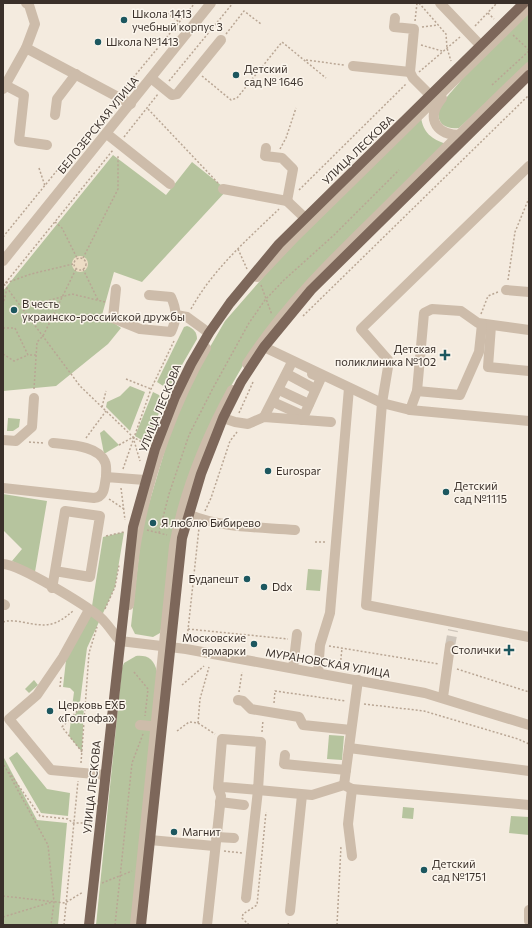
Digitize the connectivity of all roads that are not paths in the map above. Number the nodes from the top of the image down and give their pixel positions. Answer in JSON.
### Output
{"nodes":[{"id":1,"x":26,"y":3,"type":"edge"},
{"id":2,"x":211,"y":3,"type":"edge"},
{"id":3,"x":440,"y":3,"type":"edge"},
{"id":4,"x":524,"y":3,"type":"edge"},
{"id":5,"x":529,"y":7,"type":"edge"},
{"id":6,"x":395,"y":18,"type":"dead end"},
{"id":7,"x":221,"y":40,"type":"road end"},
{"id":8,"x":481,"y":46,"type":"junction"},
{"id":9,"x":26,"y":48,"type":"junction"},
{"id":10,"x":466,"y":60,"type":"junction"},
{"id":11,"x":354,"y":66,"type":"road end"},
{"id":12,"x":529,"y":67,"type":"edge"},
{"id":13,"x":76,"y":74,"type":"junction"},
{"id":14,"x":461,"y":74,"type":"junction"},
{"id":15,"x":412,"y":75,"type":"junction"},
{"id":16,"x":529,"y":75,"type":"edge"},
{"id":17,"x":152,"y":78,"type":"junction"},
{"id":18,"x":4,"y":87,"type":"edge"},
{"id":19,"x":430,"y":95,"type":"junction"},
{"id":20,"x":131,"y":104,"type":"junction"},
{"id":21,"x":55,"y":115,"type":"dead end"},
{"id":22,"x":107,"y":134,"type":"junction"},
{"id":23,"x":466,"y":135,"type":"junction"},
{"id":24,"x":47,"y":145,"type":"dead end"},
{"id":25,"x":266,"y":148,"type":"dead end"},
{"id":26,"x":529,"y":166,"type":"edge"},
{"id":27,"x":170,"y":184,"type":"dead end"},
{"id":28,"x":223,"y":189,"type":"road end"},
{"id":29,"x":287,"y":201,"type":"junction"},
{"id":30,"x":305,"y":218,"type":"junction"},
{"id":31,"x":3,"y":261,"type":"edge"},
{"id":32,"x":116,"y":289,"type":"dead end"},
{"id":33,"x":506,"y":290,"type":"road end"},
{"id":34,"x":529,"y":292,"type":"edge"},
{"id":35,"x":149,"y":295,"type":"dead end"},
{"id":36,"x":176,"y":315,"type":"junction"},
{"id":37,"x":484,"y":324,"type":"junction"},
{"id":38,"x":529,"y":330,"type":"edge"},
{"id":39,"x":209,"y":333,"type":"junction"},
{"id":40,"x":264,"y":347,"type":"junction"},
{"id":41,"x":281,"y":356,"type":"junction"},
{"id":42,"x":291,"y":364,"type":"junction"},
{"id":43,"x":529,"y":371,"type":"edge"},
{"id":44,"x":287,"y":374,"type":"junction"},
{"id":45,"x":350,"y":388,"type":"junction"},
{"id":46,"x":315,"y":389,"type":"junction"},
{"id":47,"x":279,"y":390,"type":"junction"},
{"id":48,"x":417,"y":391,"type":"junction"},
{"id":49,"x":34,"y":398,"type":"road end"},
{"id":50,"x":273,"y":402,"type":"junction"},
{"id":51,"x":382,"y":403,"type":"junction"},
{"id":52,"x":309,"y":404,"type":"junction"},
{"id":53,"x":410,"y":410,"type":"junction"},
{"id":54,"x":264,"y":417,"type":"junction"},
{"id":55,"x":223,"y":418,"type":"junction"},
{"id":56,"x":303,"y":418,"type":"junction"},
{"id":57,"x":529,"y":421,"type":"edge"},
{"id":58,"x":331,"y":422,"type":"dead end"},
{"id":59,"x":3,"y":440,"type":"edge"},
{"id":60,"x":53,"y":443,"type":"dead end"},
{"id":61,"x":106,"y":477,"type":"junction"},
{"id":62,"x":145,"y":480,"type":"junction"},
{"id":63,"x":3,"y":488,"type":"edge"},
{"id":64,"x":188,"y":514,"type":"junction"},
{"id":65,"x":295,"y":530,"type":"dead end"},
{"id":66,"x":4,"y":563,"type":"edge"},
{"id":67,"x":55,"y":571,"type":"junction"},
{"id":68,"x":52,"y":588,"type":"junction"},
{"id":69,"x":89,"y":610,"type":"junction"},
{"id":70,"x":296,"y":637,"type":"road end"},
{"id":71,"x":529,"y":637,"type":"edge"},
{"id":72,"x":122,"y":641,"type":"junction"},
{"id":73,"x":166,"y":646,"type":"junction"},
{"id":74,"x":450,"y":646,"type":"tunnel mouth"},
{"id":75,"x":293,"y":668,"type":"junction"},
{"id":76,"x":318,"y":673,"type":"junction"},
{"id":77,"x":358,"y":680,"type":"junction"},
{"id":78,"x":443,"y":697,"type":"junction"},
{"id":79,"x":238,"y":700,"type":"road end"},
{"id":80,"x":529,"y":725,"type":"edge"},
{"id":81,"x":150,"y":726,"type":"junction"},
{"id":82,"x":351,"y":730,"type":"junction"},
{"id":83,"x":349,"y":748,"type":"junction"},
{"id":84,"x":285,"y":755,"type":"dead end"},
{"id":85,"x":346,"y":770,"type":"junction"},
{"id":86,"x":529,"y":771,"type":"edge"},
{"id":87,"x":105,"y":775,"type":"junction"},
{"id":88,"x":223,"y":786,"type":"dead end"},
{"id":89,"x":348,"y":787,"type":"junction"},
{"id":90,"x":258,"y":790,"type":"junction"},
{"id":91,"x":302,"y":795,"type":"junction"},
{"id":92,"x":220,"y":802,"type":"junction"},
{"id":93,"x":244,"y":805,"type":"dead end"},
{"id":94,"x":529,"y":805,"type":"edge"},
{"id":95,"x":234,"y":838,"type":"dead end"},
{"id":96,"x":150,"y":840,"type":"junction"},
{"id":97,"x":215,"y":844,"type":"junction"},
{"id":98,"x":352,"y":856,"type":"dead end"},
{"id":99,"x":246,"y":898,"type":"dead end"},
{"id":100,"x":529,"y":910,"type":"edge"},
{"id":101,"x":290,"y":911,"type":"dead end"},
{"id":102,"x":529,"y":921,"type":"edge"},
{"id":103,"x":89,"y":925,"type":"edge"},
{"id":104,"x":94,"y":925,"type":"edge"},
{"id":105,"x":135,"y":925,"type":"edge"},
{"id":106,"x":141,"y":925,"type":"edge"},
{"id":107,"x":207,"y":925,"type":"edge"}],
"edges":[{"from":1,"to":9,"type":"street"},
{"from":2,"to":17,"type":"street","name":"БЕЛОЗЕРСКАЯ УЛИЦА"},
{"from":3,"to":8,"type":"street"},
{"from":4,"to":8,"type":"main road","name":"УЛИЦА ЛЕСКОВА"},
{"from":5,"to":14,"type":"street","name":"УЛИЦА ЛЕСКОВА"},
{"from":6,"to":15,"type":"street"},
{"from":7,"to":17,"type":"street"},
{"from":8,"to":10,"type":"main road","name":"УЛИЦА ЛЕСКОВА"},
{"from":9,"to":13,"type":"street"},
{"from":9,"to":18,"type":"street"},
{"from":10,"to":14,"type":"street"},
{"from":10,"to":19,"type":"main road","name":"УЛИЦА ЛЕСКОВА"},
{"from":11,"to":15,"type":"street"},
{"from":12,"to":23,"type":"street"},
{"from":13,"to":20,"type":"street"},
{"from":13,"to":21,"type":"street"},
{"from":14,"to":23,"type":"street"},
{"from":14,"to":72,"type":"street","name":"УЛИЦА ЛЕСКОВА"},
{"from":15,"to":19,"type":"street"},
{"from":16,"to":23,"type":"main road"},
{"from":17,"to":20,"type":"street","name":"БЕЛОЗЕРСКАЯ УЛИЦА"},
{"from":18,"to":24,"type":"street"},
{"from":19,"to":30,"type":"main road","name":"УЛИЦА ЛЕСКОВА"},
{"from":20,"to":22,"type":"street","name":"БЕЛОЗЕРСКАЯ УЛИЦА"},
{"from":22,"to":27,"type":"street"},
{"from":22,"to":31,"type":"street","name":"БЕЛОЗЕРСКАЯ УЛИЦА"},
{"from":23,"to":40,"type":"main road"},
{"from":23,"to":73,"type":"street"},
{"from":25,"to":29,"type":"street"},
{"from":26,"to":51,"type":"street"},
{"from":28,"to":29,"type":"street"},
{"from":29,"to":30,"type":"street"},
{"from":30,"to":39,"type":"main road","name":"УЛИЦА ЛЕСКОВА"},
{"from":32,"to":36,"type":"street"},
{"from":33,"to":34,"type":"street"},
{"from":35,"to":36,"type":"street"},
{"from":36,"to":39,"type":"street"},
{"from":37,"to":38,"type":"street"},
{"from":37,"to":43,"type":"street"},
{"from":37,"to":48,"type":"street"},
{"from":37,"to":48,"type":"street"},
{"from":39,"to":62,"type":"main road","name":"УЛИЦА ЛЕСКОВА"},
{"from":40,"to":41,"type":"street"},
{"from":40,"to":55,"type":"main road"},
{"from":41,"to":42,"type":"street"},
{"from":41,"to":45,"type":"street"},
{"from":42,"to":44,"type":"street"},
{"from":42,"to":46,"type":"street"},
{"from":44,"to":46,"type":"street"},
{"from":44,"to":47,"type":"street"},
{"from":45,"to":51,"type":"street"},
{"from":45,"to":76,"type":"street"},
{"from":46,"to":52,"type":"street"},
{"from":47,"to":50,"type":"street"},
{"from":47,"to":52,"type":"street"},
{"from":48,"to":53,"type":"street"},
{"from":49,"to":59,"type":"street"},
{"from":50,"to":54,"type":"street"},
{"from":50,"to":56,"type":"street"},
{"from":51,"to":53,"type":"street"},
{"from":51,"to":71,"type":"street"},
{"from":52,"to":56,"type":"street"},
{"from":53,"to":57,"type":"street"},
{"from":54,"to":55,"type":"street"},
{"from":54,"to":56,"type":"street"},
{"from":55,"to":64,"type":"main road"},
{"from":56,"to":58,"type":"street"},
{"from":60,"to":61,"type":"street"},
{"from":61,"to":62,"type":"street"},
{"from":61,"to":63,"type":"street"},
{"from":62,"to":72,"type":"main road","name":"УЛИЦА ЛЕСКОВА"},
{"from":64,"to":65,"type":"street"},
{"from":64,"to":73,"type":"main road"},
{"from":66,"to":68,"type":"street"},
{"from":67,"to":67,"type":"street"},
{"from":67,"to":68,"type":"street"},
{"from":68,"to":69,"type":"street"},
{"from":69,"to":72,"type":"street"},
{"from":69,"to":87,"type":"street"},
{"from":70,"to":75,"type":"street"},
{"from":72,"to":73,"type":"street","name":"МУРАНОВСКАЯ УЛИЦА"},
{"from":72,"to":87,"type":"main road","name":"УЛИЦА ЛЕСКОВА"},
{"from":72,"to":104,"type":"street","name":"УЛИЦА ЛЕСКОВА"},
{"from":73,"to":75,"type":"street","name":"МУРАНОВСКАЯ УЛИЦА"},
{"from":73,"to":81,"type":"main road"},
{"from":74,"to":78,"type":"street"},
{"from":75,"to":76,"type":"street","name":"МУРАНОВСКАЯ УЛИЦА"},
{"from":76,"to":77,"type":"street","name":"МУРАНОВСКАЯ УЛИЦА"},
{"from":77,"to":78,"type":"street","name":"МУРАНОВСКАЯ УЛИЦА"},
{"from":77,"to":82,"type":"street"},
{"from":78,"to":80,"type":"street","name":"МУРАНОВСКАЯ УЛИЦА"},
{"from":79,"to":82,"type":"street"},
{"from":81,"to":96,"type":"main road"},
{"from":81,"to":105,"type":"street"},
{"from":82,"to":83,"type":"street"},
{"from":83,"to":85,"type":"street"},
{"from":83,"to":86,"type":"street"},
{"from":84,"to":85,"type":"street"},
{"from":85,"to":89,"type":"street"},
{"from":87,"to":103,"type":"main road","name":"УЛИЦА ЛЕСКОВА"},
{"from":88,"to":90,"type":"street"},
{"from":89,"to":91,"type":"street"},
{"from":89,"to":94,"type":"street"},
{"from":89,"to":98,"type":"street"},
{"from":90,"to":91,"type":"street"},
{"from":90,"to":92,"type":"street"},
{"from":90,"to":99,"type":"street"},
{"from":91,"to":101,"type":"street"},
{"from":92,"to":93,"type":"street"},
{"from":92,"to":97,"type":"street"},
{"from":95,"to":97,"type":"street"},
{"from":96,"to":97,"type":"street"},
{"from":96,"to":106,"type":"main road"},
{"from":97,"to":107,"type":"street"},
{"from":100,"to":102,"type":"street"}]}
